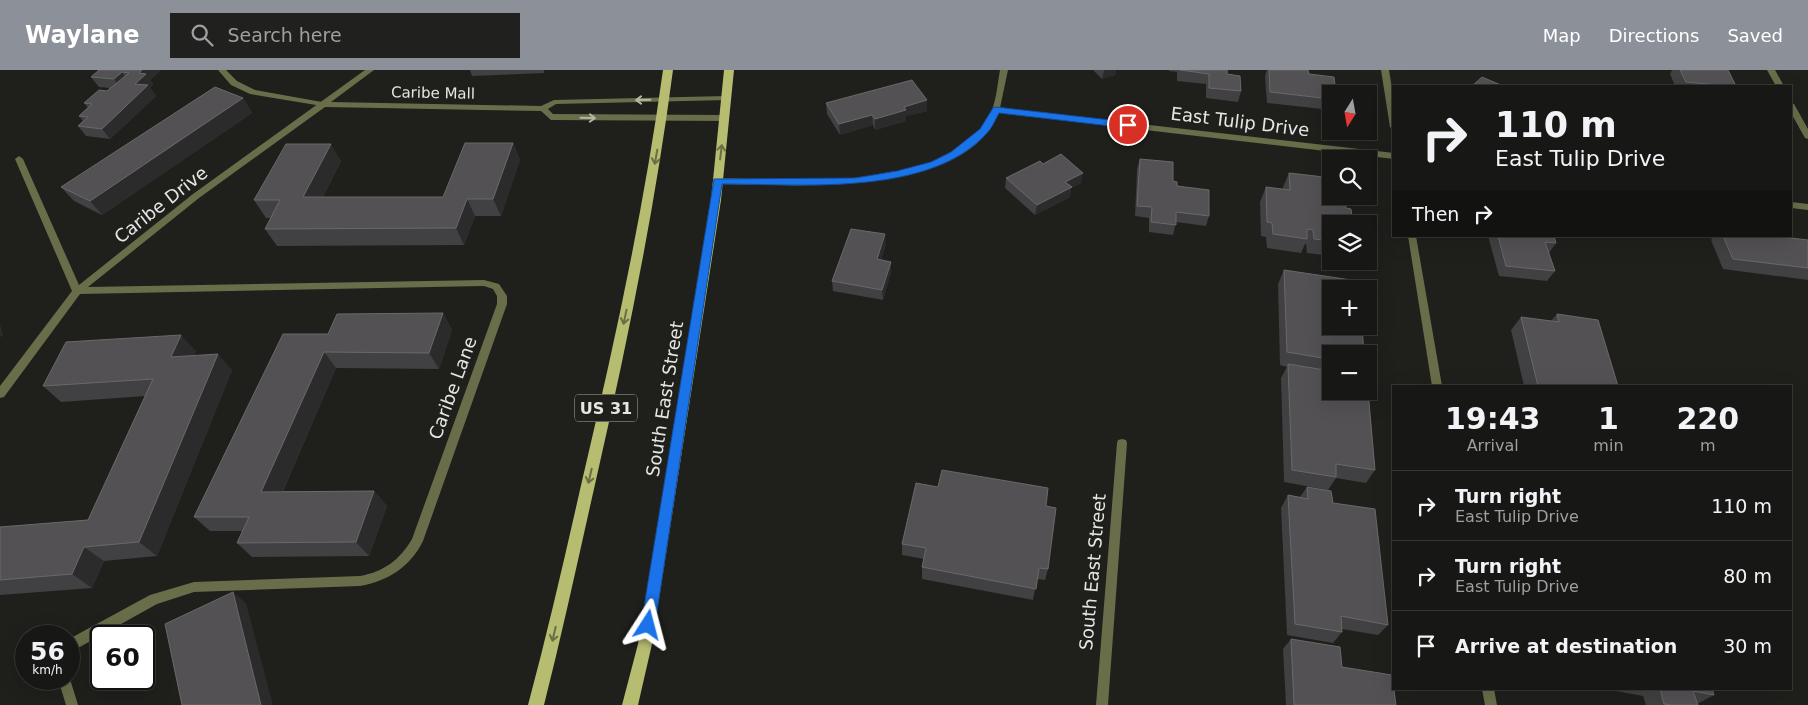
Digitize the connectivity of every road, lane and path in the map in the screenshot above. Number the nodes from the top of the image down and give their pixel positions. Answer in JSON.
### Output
{"nodes":[{"id":1,"x":222,"y":70,"type":"edge"},
{"id":2,"x":370,"y":70,"type":"edge"},
{"id":3,"x":668,"y":70,"type":"edge"},
{"id":4,"x":729,"y":70,"type":"edge"},
{"id":5,"x":1004,"y":70,"type":"edge"},
{"id":6,"x":1385,"y":70,"type":"edge"},
{"id":7,"x":1771,"y":70,"type":"edge"},
{"id":8,"x":1779,"y":85,"type":"edge"},
{"id":9,"x":726,"y":98,"type":"junction"},
{"id":10,"x":322,"y":104,"type":"junction"},
{"id":11,"x":1792,"y":108,"type":"edge"},
{"id":12,"x":543,"y":109,"type":"junction"},
{"id":13,"x":664,"y":109,"type":"junction"},
{"id":14,"x":996,"y":110,"type":"junction"},
{"id":15,"x":1392,"y":114,"type":"edge"},
{"id":16,"x":725,"y":118,"type":"junction"},
{"id":17,"x":1808,"y":136,"type":"edge"},
{"id":18,"x":1392,"y":156,"type":"edge"},
{"id":19,"x":19,"y":158,"type":"dead end"},
{"id":20,"x":718,"y":181,"type":"junction"},
{"id":21,"x":1792,"y":205,"type":"edge"},
{"id":22,"x":1808,"y":207,"type":"edge"},
{"id":23,"x":1412,"y":237,"type":"edge"},
{"id":24,"x":77,"y":291,"type":"junction"},
{"id":25,"x":1437,"y":385,"type":"edge"},
{"id":26,"x":0,"y":394,"type":"edge"},
{"id":27,"x":1122,"y":443,"type":"dead end"},
{"id":28,"x":80,"y":638,"type":"edge"},
{"id":29,"x":67,"y":690,"type":"edge"},
{"id":30,"x":1488,"y":690,"type":"edge"},
{"id":31,"x":72,"y":705,"type":"edge"},
{"id":32,"x":536,"y":705,"type":"edge"},
{"id":33,"x":630,"y":705,"type":"edge"},
{"id":34,"x":1102,"y":705,"type":"edge"},
{"id":35,"x":1491,"y":705,"type":"edge"}],
"edges":[{"from":1,"to":10,"type":"street","name":"Caribe Mall"},
{"from":2,"to":10,"type":"street","name":"Caribe Drive"},
{"from":3,"to":13,"type":"main road","number":"US 31"},
{"from":4,"to":9,"type":"main road","name":"South East Street"},
{"from":5,"to":14,"type":"street"},
{"from":6,"to":15,"type":"street"},
{"from":7,"to":8,"type":"street"},
{"from":9,"to":13,"type":"street","name":"Caribe Mall"},
{"from":9,"to":16,"type":"main road","name":"South East Street"},
{"from":10,"to":12,"type":"street","name":"Caribe Mall"},
{"from":10,"to":24,"type":"street","name":"Caribe Drive"},
{"from":11,"to":17,"type":"street"},
{"from":13,"to":12,"type":"street","name":"Caribe Mall","one_way":true},
{"from":12,"to":13,"type":"street","name":"Caribe Mall","one_way":true},
{"from":13,"to":16,"type":"street","name":"Caribe Mall"},
{"from":13,"to":32,"type":"main road","number":"US 31","one_way":true},
{"from":14,"to":18,"type":"street","name":"East Tulip Drive"},
{"from":14,"to":20,"type":"street"},
{"from":20,"to":16,"type":"main road","name":"South East Street","one_way":true},
{"from":19,"to":24,"type":"street"},
{"from":20,"to":33,"type":"main road","name":"South East Street"},
{"from":21,"to":22,"type":"street"},
{"from":23,"to":25,"type":"street"},
{"from":24,"to":26,"type":"street","name":"Caribe Drive"},
{"from":24,"to":28,"type":"street","name":"Caribe Lane"},
{"from":27,"to":34,"type":"street","name":"South East Street"},
{"from":29,"to":31,"type":"street"},
{"from":30,"to":35,"type":"street"}]}
